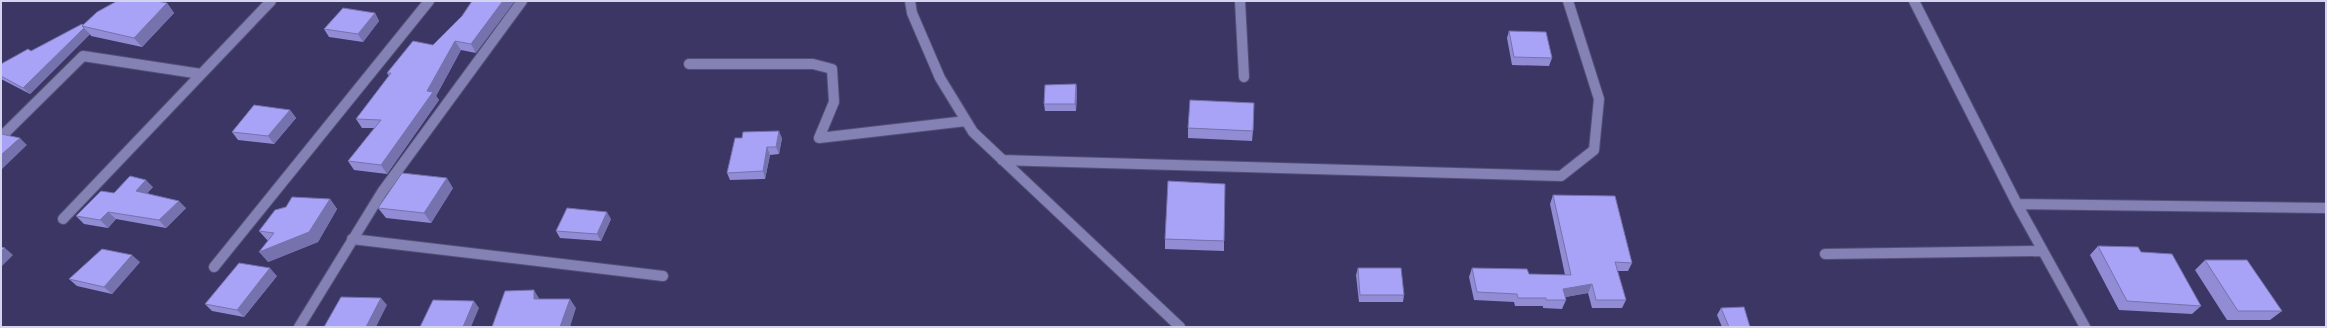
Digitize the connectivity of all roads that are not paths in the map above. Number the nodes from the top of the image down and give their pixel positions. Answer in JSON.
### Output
{"nodes":[{"id":1,"x":271,"y":1,"type":"edge"},
{"id":2,"x":429,"y":1,"type":"edge"},
{"id":3,"x":522,"y":1,"type":"edge"},
{"id":4,"x":910,"y":1,"type":"edge"},
{"id":5,"x":1240,"y":1,"type":"edge"},
{"id":6,"x":1568,"y":1,"type":"edge"},
{"id":7,"x":1914,"y":1,"type":"edge"},
{"id":8,"x":688,"y":64,"type":"dead end"},
{"id":9,"x":201,"y":74,"type":"junction"},
{"id":10,"x":1244,"y":77,"type":"dead end"},
{"id":11,"x":966,"y":121,"type":"junction"},
{"id":12,"x":1,"y":136,"type":"edge"},
{"id":13,"x":1002,"y":160,"type":"junction"},
{"id":14,"x":2017,"y":204,"type":"junction"},
{"id":15,"x":2326,"y":208,"type":"edge"},
{"id":16,"x":63,"y":219,"type":"dead end"},
{"id":17,"x":352,"y":239,"type":"junction"},
{"id":18,"x":2043,"y":251,"type":"junction"},
{"id":19,"x":1825,"y":254,"type":"dead end"},
{"id":20,"x":214,"y":267,"type":"dead end"},
{"id":21,"x":663,"y":276,"type":"dead end"},
{"id":22,"x":299,"y":327,"type":"edge"},
{"id":23,"x":1180,"y":327,"type":"edge"},
{"id":24,"x":2086,"y":327,"type":"edge"}],
"edges":[{"from":1,"to":9,"type":"street"},
{"from":2,"to":20,"type":"street"},
{"from":3,"to":17,"type":"street"},
{"from":4,"to":11,"type":"street"},
{"from":5,"to":10,"type":"street"},
{"from":6,"to":13,"type":"street"},
{"from":7,"to":14,"type":"street"},
{"from":8,"to":11,"type":"street"},
{"from":9,"to":12,"type":"street"},
{"from":9,"to":16,"type":"street"},
{"from":11,"to":13,"type":"street"},
{"from":13,"to":23,"type":"street"},
{"from":14,"to":15,"type":"street"},
{"from":14,"to":18,"type":"street"},
{"from":17,"to":21,"type":"street"},
{"from":17,"to":22,"type":"street"},
{"from":18,"to":19,"type":"street"},
{"from":18,"to":24,"type":"street"}]}
